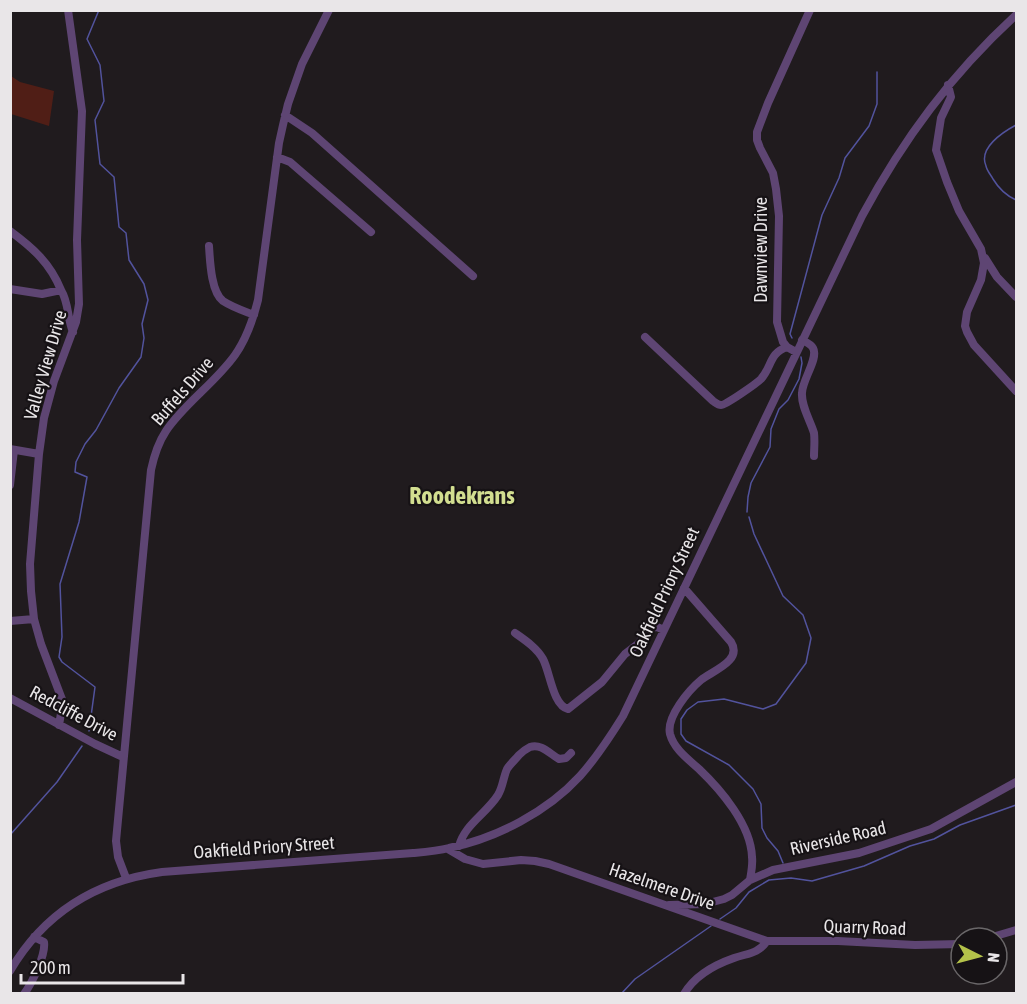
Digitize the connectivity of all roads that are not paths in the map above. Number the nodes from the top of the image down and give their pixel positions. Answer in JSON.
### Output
{"nodes":[{"id":1,"x":68,"y":10,"type":"edge"},
{"id":2,"x":329,"y":10,"type":"edge"},
{"id":3,"x":810,"y":10,"type":"edge"},
{"id":4,"x":1017,"y":15,"type":"edge"},
{"id":5,"x":948,"y":85,"type":"junction"},
{"id":6,"x":285,"y":115,"type":"junction"},
{"id":7,"x":277,"y":157,"type":"junction"},
{"id":8,"x":10,"y":231,"type":"edge"},
{"id":9,"x":370,"y":232,"type":"dead end"},
{"id":10,"x":209,"y":246,"type":"dead end"},
{"id":11,"x":983,"y":255,"type":"junction"},
{"id":12,"x":473,"y":276,"type":"dead end"},
{"id":13,"x":10,"y":289,"type":"edge"},
{"id":14,"x":61,"y":290,"type":"junction"},
{"id":15,"x":1017,"y":297,"type":"edge"},
{"id":16,"x":254,"y":315,"type":"junction"},
{"id":17,"x":73,"y":332,"type":"junction"},
{"id":18,"x":645,"y":337,"type":"dead end"},
{"id":19,"x":802,"y":340,"type":"junction"},
{"id":20,"x":787,"y":346,"type":"junction"},
{"id":21,"x":796,"y":352,"type":"junction"},
{"id":22,"x":1017,"y":391,"type":"edge"},
{"id":23,"x":12,"y":450,"type":"edge"},
{"id":24,"x":39,"y":454,"type":"junction"},
{"id":25,"x":814,"y":456,"type":"dead end"},
{"id":26,"x":10,"y":485,"type":"edge"},
{"id":27,"x":684,"y":588,"type":"junction"},
{"id":28,"x":34,"y":619,"type":"junction"},
{"id":29,"x":10,"y":621,"type":"edge"},
{"id":30,"x":664,"y":630,"type":"junction"},
{"id":31,"x":515,"y":633,"type":"dead end"},
{"id":32,"x":10,"y":698,"type":"edge"},
{"id":33,"x":59,"y":725,"type":"junction"},
{"id":34,"x":571,"y":753,"type":"dead end"},
{"id":35,"x":123,"y":757,"type":"junction"},
{"id":36,"x":1017,"y":782,"type":"edge"},
{"id":37,"x":459,"y":846,"type":"junction"},
{"id":38,"x":448,"y":849,"type":"junction"},
{"id":39,"x":126,"y":878,"type":"junction"},
{"id":40,"x":750,"y":880,"type":"junction"},
{"id":41,"x":662,"y":905,"type":"junction"},
{"id":42,"x":34,"y":937,"type":"junction"},
{"id":43,"x":767,"y":941,"type":"junction"},
{"id":44,"x":949,"y":944,"type":"edge"},
{"id":45,"x":10,"y":971,"type":"edge"},
{"id":46,"x":24,"y":993,"type":"edge"},
{"id":47,"x":684,"y":993,"type":"edge"}],
"edges":[{"from":1,"to":17,"type":"street","name":"Valley View Drive"},
{"from":2,"to":6,"type":"street","name":"Buffels Drive"},
{"from":3,"to":20,"type":"street","name":"Dawnview Drive"},
{"from":4,"to":5,"type":"street","name":"Oakfield Priory Street"},
{"from":5,"to":11,"type":"street"},
{"from":5,"to":19,"type":"street","name":"Oakfield Priory Street"},
{"from":6,"to":7,"type":"street","name":"Buffels Drive"},
{"from":6,"to":12,"type":"street"},
{"from":7,"to":9,"type":"street"},
{"from":7,"to":16,"type":"street","name":"Buffels Drive"},
{"from":8,"to":14,"type":"street"},
{"from":10,"to":16,"type":"street"},
{"from":11,"to":15,"type":"street"},
{"from":11,"to":22,"type":"street"},
{"from":13,"to":14,"type":"street"},
{"from":14,"to":17,"type":"street"},
{"from":16,"to":35,"type":"street","name":"Buffels Drive"},
{"from":17,"to":24,"type":"street","name":"Valley View Drive"},
{"from":18,"to":20,"type":"street"},
{"from":19,"to":21,"type":"street","name":"Oakfield Priory Street"},
{"from":19,"to":25,"type":"street"},
{"from":20,"to":21,"type":"street"},
{"from":21,"to":27,"type":"street","name":"Oakfield Priory Street"},
{"from":23,"to":24,"type":"street"},
{"from":23,"to":26,"type":"street"},
{"from":24,"to":28,"type":"street","name":"Valley View Drive"},
{"from":27,"to":30,"type":"street","name":"Oakfield Priory Street"},
{"from":27,"to":40,"type":"street"},
{"from":28,"to":29,"type":"street"},
{"from":28,"to":33,"type":"street","name":"Valley View Drive"},
{"from":30,"to":31,"type":"street"},
{"from":30,"to":37,"type":"street","name":"Oakfield Priory Street"},
{"from":32,"to":33,"type":"street","name":"Redcliffe Drive"},
{"from":33,"to":35,"type":"street","name":"Redcliffe Drive"},
{"from":34,"to":37,"type":"street"},
{"from":35,"to":39,"type":"street","name":"Buffels Drive"},
{"from":36,"to":40,"type":"street","name":"Riverside Road"},
{"from":37,"to":38,"type":"street","name":"Oakfield Priory Street"},
{"from":38,"to":39,"type":"street","name":"Oakfield Priory Street"},
{"from":38,"to":41,"type":"street","name":"Hazelmere Drive"},
{"from":39,"to":42,"type":"street","name":"Oakfield Priory Street"},
{"from":40,"to":41,"type":"street","name":"Riverside Road"},
{"from":41,"to":43,"type":"street","name":"Hazelmere Drive"},
{"from":42,"to":45,"type":"street","name":"Oakfield Priory Street"},
{"from":42,"to":46,"type":"street"},
{"from":43,"to":44,"type":"street","name":"Quarry Road"},
{"from":43,"to":47,"type":"street"}]}
